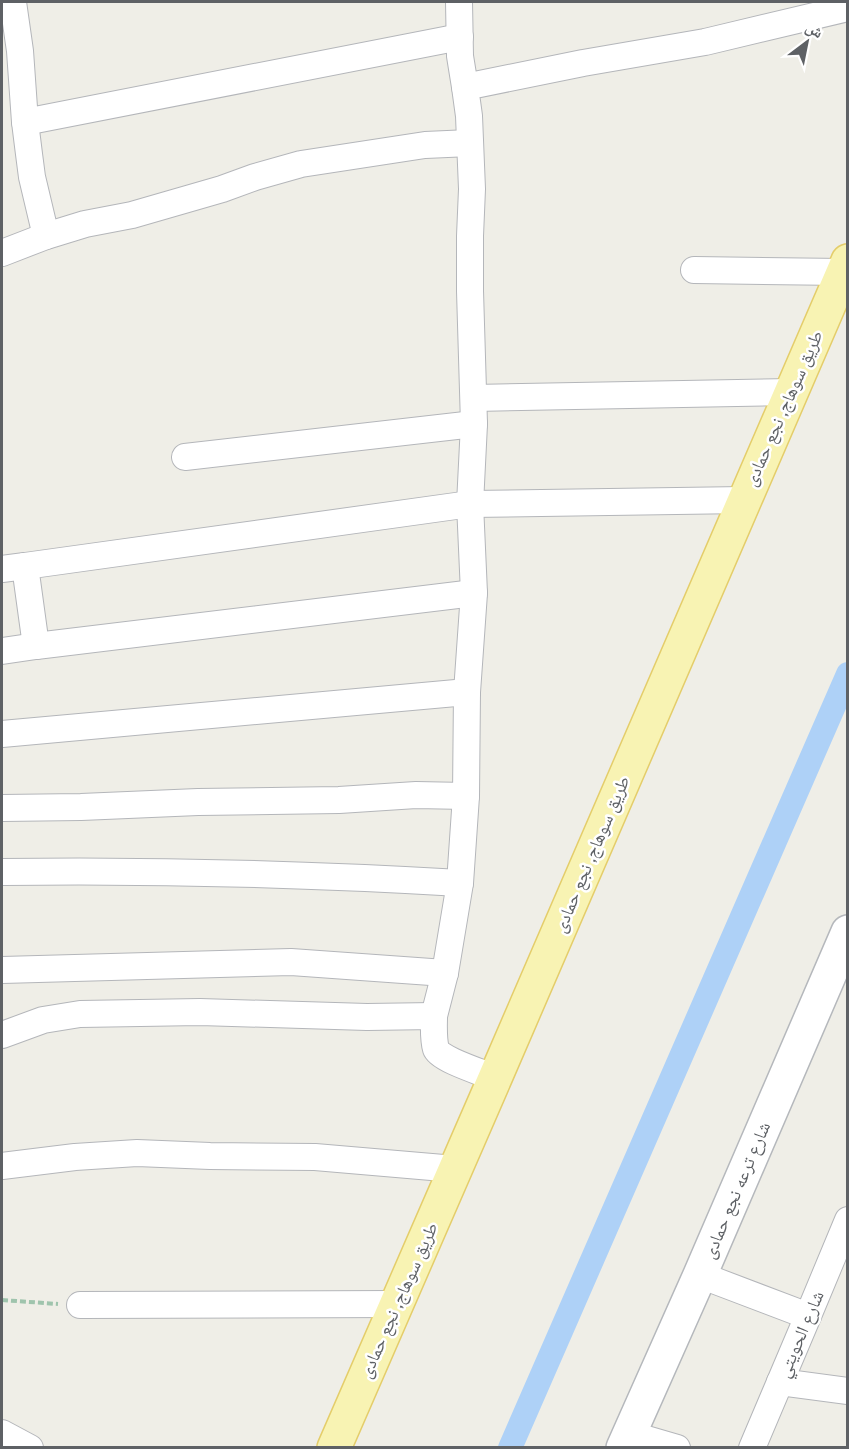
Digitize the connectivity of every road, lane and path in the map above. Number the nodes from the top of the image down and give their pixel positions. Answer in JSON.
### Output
{"nodes":[{"id":1,"x":13,"y":2,"type":"edge"},
{"id":2,"x":459,"y":2,"type":"edge"},
{"id":3,"x":848,"y":8,"type":"edge"},
{"id":4,"x":460,"y":37,"type":"junction"},
{"id":5,"x":465,"y":87,"type":"junction"},
{"id":6,"x":25,"y":122,"type":"junction"},
{"id":7,"x":470,"y":144,"type":"junction"},
{"id":8,"x":46,"y":236,"type":"junction"},
{"id":9,"x":2,"y":254,"type":"edge"},
{"id":10,"x":845,"y":266,"type":"edge"},
{"id":11,"x":694,"y":270,"type":"dead end"},
{"id":12,"x":790,"y":392,"type":"junction"},
{"id":13,"x":474,"y":398,"type":"junction"},
{"id":14,"x":474,"y":423,"type":"junction"},
{"id":15,"x":185,"y":457,"type":"dead end"},
{"id":16,"x":744,"y":500,"type":"junction"},
{"id":17,"x":470,"y":504,"type":"junction"},
{"id":18,"x":13,"y":568,"type":"edge"},
{"id":19,"x":474,"y":593,"type":"junction"},
{"id":20,"x":36,"y":646,"type":"junction"},
{"id":21,"x":2,"y":651,"type":"edge"},
{"id":22,"x":467,"y":692,"type":"junction"},
{"id":23,"x":2,"y":734,"type":"edge"},
{"id":24,"x":466,"y":796,"type":"junction"},
{"id":25,"x":2,"y":808,"type":"edge"},
{"id":26,"x":2,"y":872,"type":"edge"},
{"id":27,"x":460,"y":883,"type":"junction"},
{"id":28,"x":848,"y":932,"type":"edge"},
{"id":29,"x":2,"y":970,"type":"edge"},
{"id":30,"x":445,"y":973,"type":"junction"},
{"id":31,"x":434,"y":1016,"type":"junction"},
{"id":32,"x":2,"y":1035,"type":"edge"},
{"id":33,"x":495,"y":1078,"type":"junction"},
{"id":34,"x":2,"y":1166,"type":"edge"},
{"id":35,"x":455,"y":1169,"type":"junction"},
{"id":36,"x":848,"y":1220,"type":"edge"},
{"id":37,"x":700,"y":1275,"type":"junction"},
{"id":38,"x":2,"y":1300,"type":"edge"},
{"id":39,"x":397,"y":1304,"type":"junction"},
{"id":40,"x":80,"y":1305,"type":"joint"},
{"id":41,"x":808,"y":1316,"type":"junction"},
{"id":42,"x":780,"y":1382,"type":"junction"},
{"id":43,"x":848,"y":1391,"type":"edge"},
{"id":44,"x":2,"y":1433,"type":"edge"},
{"id":45,"x":626,"y":1441,"type":"edge"},
{"id":46,"x":30,"y":1448,"type":"edge"},
{"id":47,"x":334,"y":1448,"type":"edge"},
{"id":48,"x":677,"y":1448,"type":"edge"},
{"id":49,"x":752,"y":1448,"type":"edge"}],
"edges":[{"from":1,"to":6,"type":"street"},
{"from":2,"to":4,"type":"street"},
{"from":3,"to":5,"type":"street"},
{"from":4,"to":5,"type":"street"},
{"from":4,"to":6,"type":"street"},
{"from":5,"to":7,"type":"street"},
{"from":6,"to":8,"type":"street"},
{"from":7,"to":8,"type":"street"},
{"from":7,"to":13,"type":"street"},
{"from":8,"to":9,"type":"street"},
{"from":10,"to":11,"type":"street"},
{"from":10,"to":12,"type":"main road","name":"طريق سوهاج, نجع حمادى"},
{"from":12,"to":13,"type":"street"},
{"from":12,"to":16,"type":"main road","name":"طريق سوهاج, نجع حمادى"},
{"from":13,"to":14,"type":"street"},
{"from":14,"to":15,"type":"street"},
{"from":14,"to":17,"type":"street"},
{"from":16,"to":17,"type":"street"},
{"from":16,"to":33,"type":"main road","name":"طريق سوهاج, نجع حمادى"},
{"from":17,"to":18,"type":"street"},
{"from":17,"to":19,"type":"street"},
{"from":18,"to":20,"type":"street"},
{"from":19,"to":20,"type":"street"},
{"from":19,"to":22,"type":"street"},
{"from":20,"to":21,"type":"street"},
{"from":22,"to":23,"type":"street"},
{"from":22,"to":24,"type":"street"},
{"from":24,"to":25,"type":"street"},
{"from":24,"to":27,"type":"street"},
{"from":26,"to":27,"type":"street"},
{"from":27,"to":30,"type":"street"},
{"from":28,"to":37,"type":"street","name":"شارع ترعه نجع حمادى"},
{"from":29,"to":30,"type":"street"},
{"from":30,"to":31,"type":"street"},
{"from":31,"to":32,"type":"street"},
{"from":31,"to":33,"type":"street"},
{"from":33,"to":35,"type":"main road","name":"طريق سوهاج, نجع حمادى"},
{"from":34,"to":35,"type":"street"},
{"from":35,"to":39,"type":"main road","name":"طريق سوهاج, نجع حمادى"},
{"from":36,"to":41,"type":"street","name":"شارع الحويتي"},
{"from":37,"to":41,"type":"street"},
{"from":37,"to":45,"type":"street","name":"شارع ترعه نجع حمادى"},
{"from":38,"to":40,"type":"path"},
{"from":39,"to":40,"type":"street"},
{"from":39,"to":47,"type":"main road","name":"طريق سوهاج, نجع حمادى"},
{"from":41,"to":42,"type":"street","name":"شارع الحويتي"},
{"from":42,"to":43,"type":"street"},
{"from":42,"to":49,"type":"street","name":"شارع الحويتي"},
{"from":44,"to":46,"type":"street"},
{"from":45,"to":48,"type":"street"}]}
